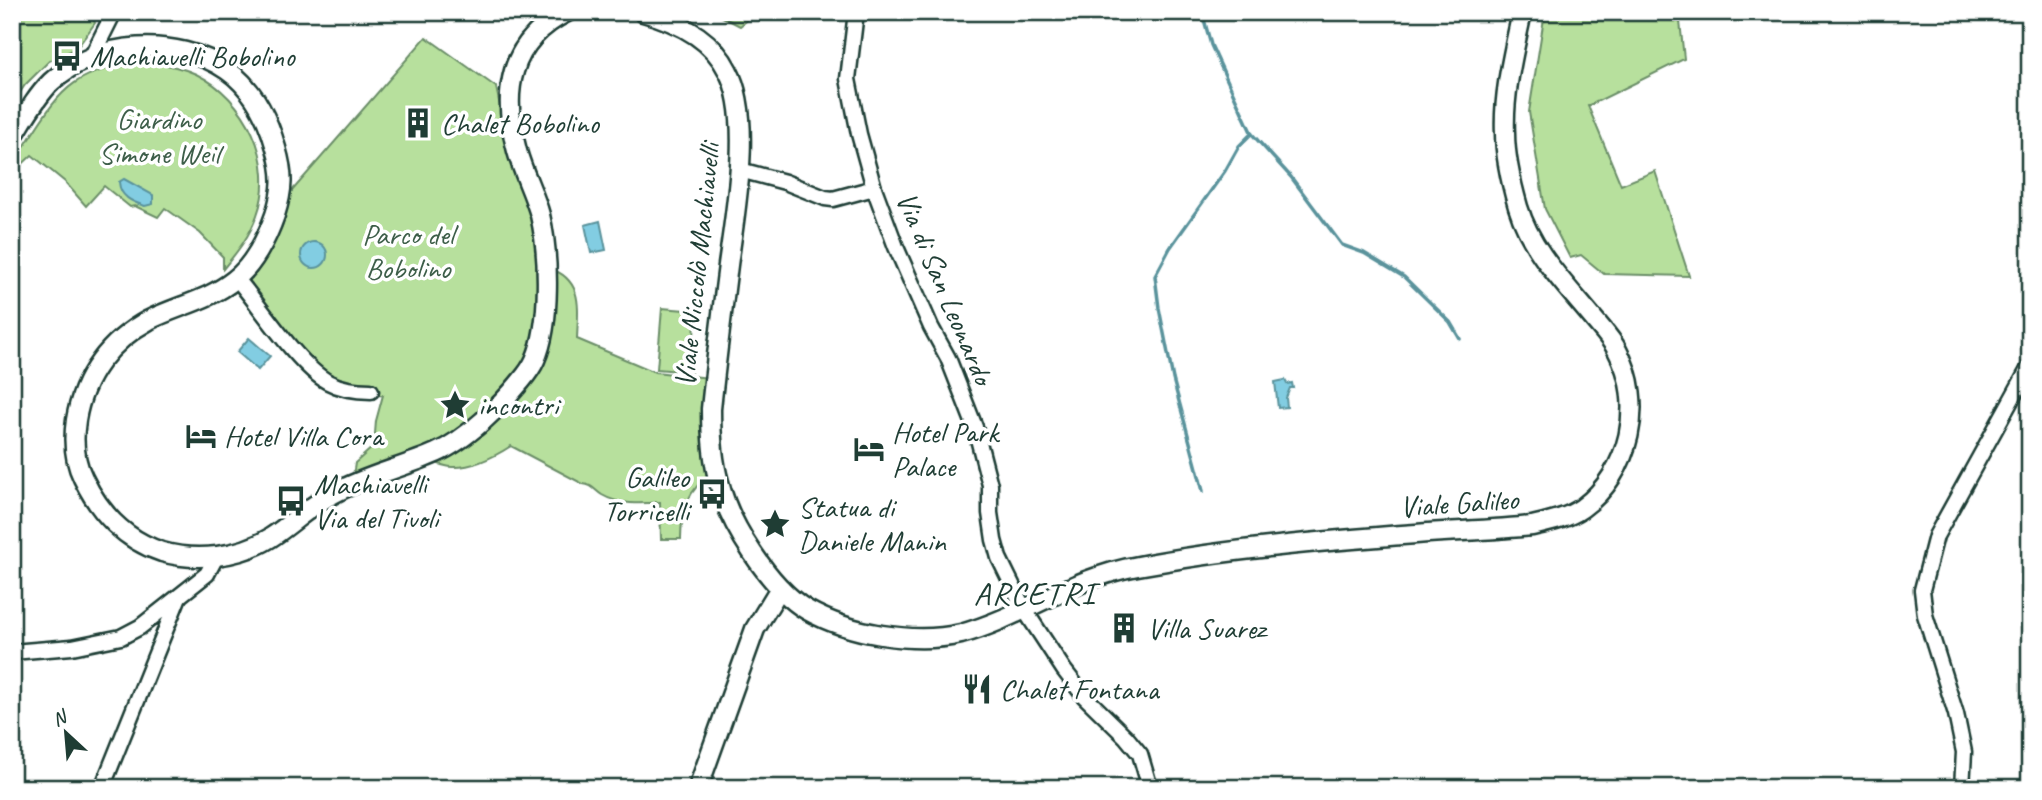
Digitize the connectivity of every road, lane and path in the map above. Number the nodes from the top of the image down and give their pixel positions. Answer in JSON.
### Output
{"nodes":[{"id":1,"x":525,"y":12,"type":"edge"},
{"id":2,"x":567,"y":12,"type":"edge"},
{"id":3,"x":643,"y":12,"type":"edge"},
{"id":4,"x":856,"y":12,"type":"edge"},
{"id":5,"x":1522,"y":12,"type":"edge"},
{"id":6,"x":108,"y":16,"type":"edge"},
{"id":7,"x":548,"y":22,"type":"junction"},
{"id":8,"x":92,"y":56,"type":"junction"},
{"id":9,"x":12,"y":138,"type":"edge"},
{"id":10,"x":740,"y":170,"type":"junction"},
{"id":11,"x":874,"y":188,"type":"junction"},
{"id":12,"x":237,"y":279,"type":"junction"},
{"id":13,"x":2030,"y":366,"type":"edge"},
{"id":14,"x":371,"y":391,"type":"dead end"},
{"id":15,"x":216,"y":556,"type":"junction"},
{"id":16,"x":780,"y":588,"type":"junction"},
{"id":17,"x":179,"y":598,"type":"junction"},
{"id":18,"x":1024,"y":609,"type":"junction"},
{"id":19,"x":12,"y":652,"type":"edge"},
{"id":20,"x":102,"y":788,"type":"edge"},
{"id":21,"x":698,"y":788,"type":"edge"},
{"id":22,"x":1150,"y":788,"type":"edge"},
{"id":23,"x":1962,"y":788,"type":"edge"}],
"edges":[{"from":1,"to":7,"type":"street"},
{"from":2,"to":7,"type":"main road"},
{"from":3,"to":10,"type":"main road","name":"Viale Niccolò Machiavelli"},
{"from":4,"to":11,"type":"street","name":"Via di San Leonardo"},
{"from":5,"to":18,"type":"main road","name":"Viale Galileo"},
{"from":6,"to":8,"type":"street"},
{"from":7,"to":15,"type":"main road"},
{"from":8,"to":9,"type":"main road"},
{"from":8,"to":12,"type":"main road"},
{"from":10,"to":11,"type":"street"},
{"from":10,"to":16,"type":"main road","name":"Viale Niccolò Machiavelli"},
{"from":11,"to":18,"type":"street","name":"Via di San Leonardo"},
{"from":12,"to":14,"type":"street"},
{"from":12,"to":15,"type":"main road"},
{"from":13,"to":23,"type":"street"},
{"from":15,"to":17,"type":"street"},
{"from":16,"to":18,"type":"main road","name":"Viale Galileo"},
{"from":16,"to":21,"type":"main road"},
{"from":17,"to":19,"type":"street"},
{"from":17,"to":20,"type":"street"},
{"from":18,"to":22,"type":"street","name":"Via di San Leonardo"}]}
